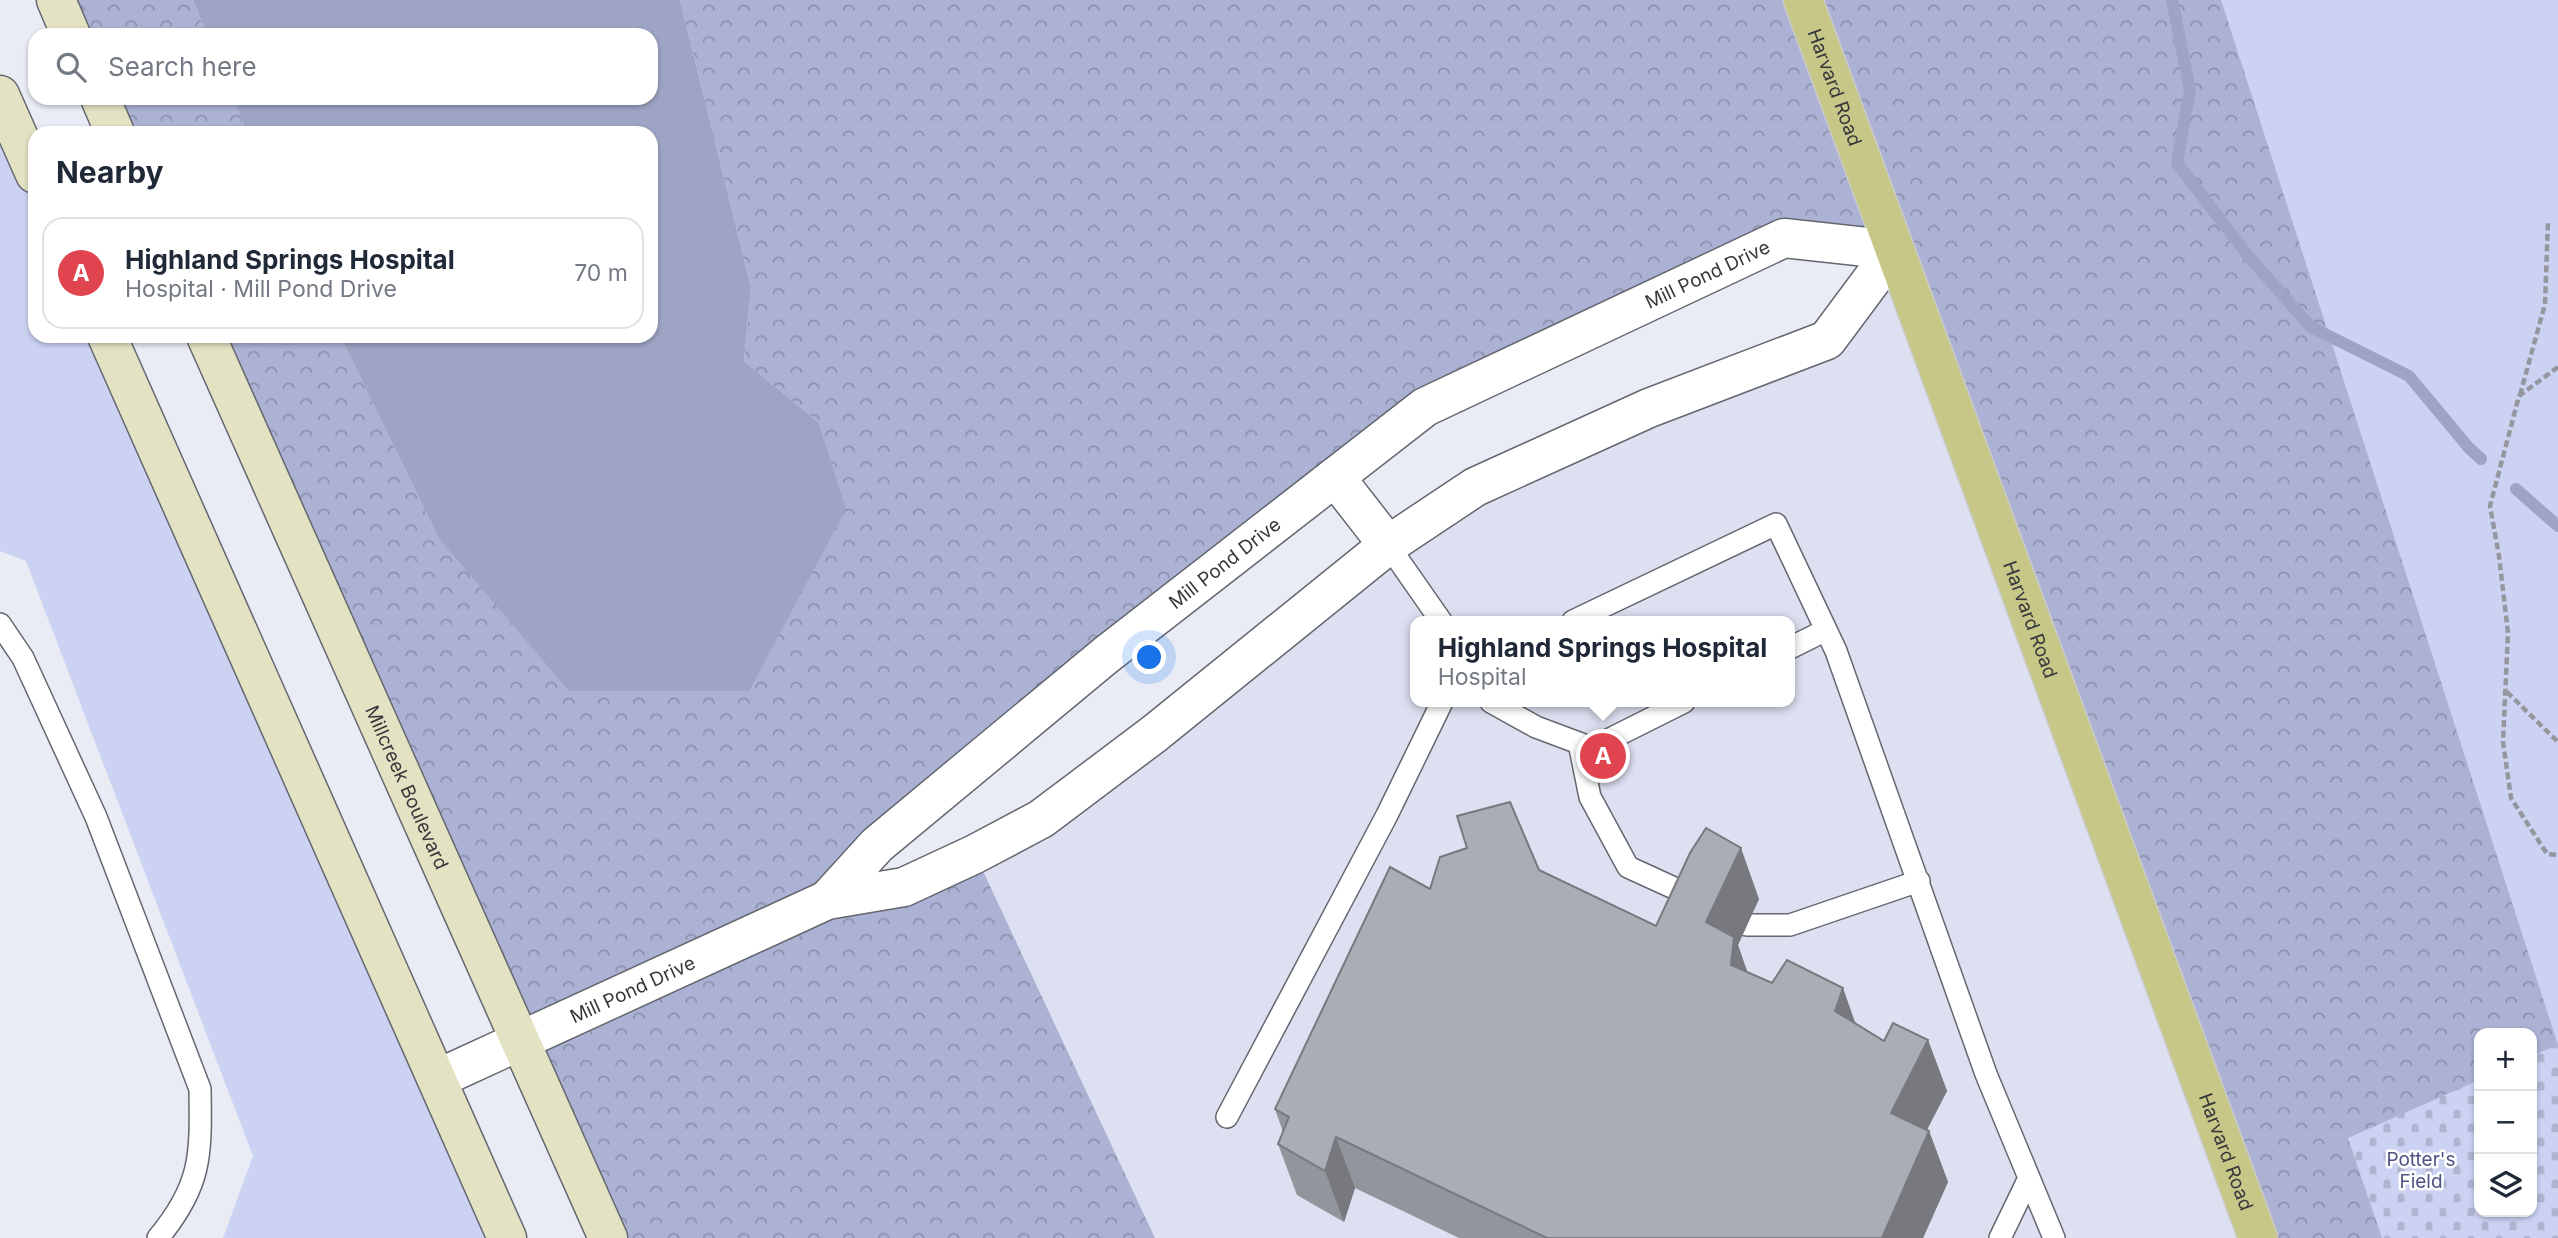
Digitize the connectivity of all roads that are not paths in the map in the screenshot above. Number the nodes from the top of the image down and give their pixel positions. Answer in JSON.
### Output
{"nodes":[{"id":1,"x":56,"y":0,"type":"edge"},
{"id":2,"x":1803,"y":0,"type":"edge"},
{"id":3,"x":68,"y":28,"type":"edge"},
{"id":4,"x":0,"y":96,"type":"edge"},
{"id":5,"x":103,"y":105,"type":"edge"},
{"id":6,"x":112,"y":126,"type":"edge"},
{"id":7,"x":28,"y":158,"type":"edge"},
{"id":8,"x":1894,"y":250,"type":"junction"},
{"id":9,"x":110,"y":343,"type":"edge"},
{"id":10,"x":209,"y":343,"type":"edge"},
{"id":11,"x":1335,"y":477,"type":"junction"},
{"id":12,"x":1388,"y":545,"type":"junction"},
{"id":13,"x":1438,"y":616,"type":"edge"},
{"id":14,"x":1583,"y":616,"type":"edge"},
{"id":15,"x":0,"y":625,"type":"edge"},
{"id":16,"x":1826,"y":630,"type":"junction"},
{"id":17,"x":1795,"y":646,"type":"edge"},
{"id":18,"x":1439,"y":707,"type":"edge"},
{"id":19,"x":1500,"y":707,"type":"edge"},
{"id":20,"x":1674,"y":707,"type":"edge"},
{"id":21,"x":1579,"y":743,"type":"junction"},
{"id":22,"x":1919,"y":881,"type":"junction"},
{"id":23,"x":827,"y":900,"type":"junction"},
{"id":24,"x":1709,"y":904,"type":"edge"},
{"id":25,"x":1747,"y":925,"type":"dead end"},
{"id":26,"x":521,"y":1041,"type":"junction"},
{"id":27,"x":437,"y":1079,"type":"junction"},
{"id":28,"x":1227,"y":1117,"type":"dead end"},
{"id":29,"x":2029,"y":1178,"type":"junction"},
{"id":30,"x":158,"y":1238,"type":"edge"},
{"id":31,"x":507,"y":1238,"type":"edge"},
{"id":32,"x":608,"y":1238,"type":"edge"},
{"id":33,"x":2000,"y":1238,"type":"edge"},
{"id":34,"x":2054,"y":1238,"type":"edge"},
{"id":35,"x":2258,"y":1238,"type":"edge"}],
"edges":[{"from":1,"to":3,"type":"street"},
{"from":2,"to":8,"type":"main road","name":"Harvard Road"},
{"from":4,"to":7,"type":"street"},
{"from":5,"to":6,"type":"street"},
{"from":8,"to":11,"type":"street","name":"Mill Pond Drive"},
{"from":8,"to":12,"type":"street","name":"Mill Pond Drive"},
{"from":8,"to":35,"type":"main road","name":"Harvard Road"},
{"from":9,"to":27,"type":"street"},
{"from":10,"to":26,"type":"street","name":"Millcreek Boulevard"},
{"from":11,"to":12,"type":"street"},
{"from":11,"to":23,"type":"street","name":"Mill Pond Drive"},
{"from":12,"to":13,"type":"lane"},
{"from":12,"to":23,"type":"street","name":"Mill Pond Drive"},
{"from":14,"to":16,"type":"lane"},
{"from":15,"to":30,"type":"lane"},
{"from":16,"to":17,"type":"lane"},
{"from":16,"to":22,"type":"lane"},
{"from":18,"to":28,"type":"lane"},
{"from":19,"to":21,"type":"lane"},
{"from":20,"to":21,"type":"lane"},
{"from":21,"to":24,"type":"lane"},
{"from":22,"to":25,"type":"lane"},
{"from":22,"to":29,"type":"lane"},
{"from":23,"to":26,"type":"street","name":"Mill Pond Drive"},
{"from":26,"to":27,"type":"street","name":"Mill Pond Drive"},
{"from":26,"to":32,"type":"street","name":"Millcreek Boulevard"},
{"from":27,"to":31,"type":"street"},
{"from":29,"to":33,"type":"lane"},
{"from":29,"to":34,"type":"lane"}]}
